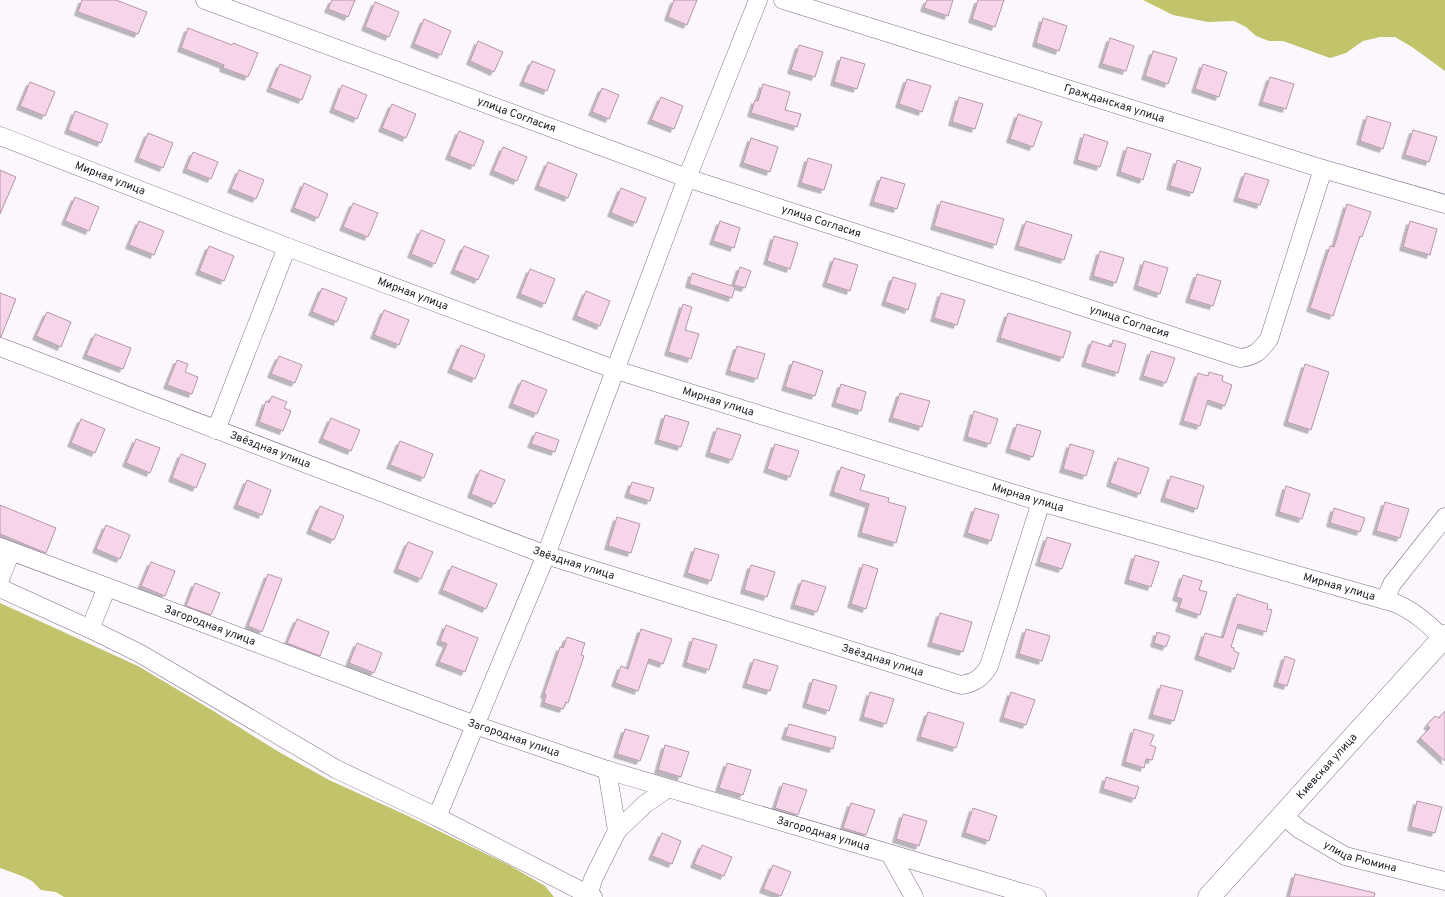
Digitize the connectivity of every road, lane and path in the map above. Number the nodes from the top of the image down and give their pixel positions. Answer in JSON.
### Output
{"nodes":[{"id":1,"x":205,"y":0,"type":"edge"},
{"id":2,"x":758,"y":0,"type":"edge"},
{"id":3,"x":783,"y":0,"type":"edge"},
{"id":4,"x":0,"y":136,"type":"edge"},
{"id":5,"x":1323,"y":169,"type":"junction"},
{"id":6,"x":687,"y":178,"type":"junction"},
{"id":7,"x":1445,"y":204,"type":"edge"},
{"id":8,"x":286,"y":248,"type":"junction"},
{"id":9,"x":0,"y":347,"type":"edge"},
{"id":10,"x":616,"y":370,"type":"junction"},
{"id":11,"x":216,"y":430,"type":"junction"},
{"id":12,"x":1041,"y":502,"type":"junction"},
{"id":13,"x":1445,"y":517,"type":"edge"},
{"id":14,"x":5,"y":550,"type":"edge"},
{"id":15,"x":546,"y":555,"type":"junction"},
{"id":16,"x":0,"y":579,"type":"edge"},
{"id":17,"x":107,"y":587,"type":"junction"},
{"id":18,"x":0,"y":588,"type":"edge"},
{"id":19,"x":1385,"y":600,"type":"junction"},
{"id":20,"x":90,"y":629,"type":"junction"},
{"id":21,"x":1444,"y":638,"type":"edge"},
{"id":22,"x":475,"y":725,"type":"junction"},
{"id":23,"x":608,"y":770,"type":"junction"},
{"id":24,"x":666,"y":788,"type":"junction"},
{"id":25,"x":1283,"y":815,"type":"junction"},
{"id":26,"x":437,"y":817,"type":"junction"},
{"id":27,"x":617,"y":831,"type":"junction"},
{"id":28,"x":890,"y":854,"type":"junction"},
{"id":29,"x":1445,"y":881,"type":"edge"},
{"id":30,"x":590,"y":896,"type":"edge"},
{"id":31,"x":914,"y":897,"type":"edge"},
{"id":32,"x":1037,"y":897,"type":"edge"},
{"id":33,"x":1209,"y":897,"type":"edge"}],
"edges":[{"from":1,"to":6,"type":"street","name":"улица Согласия"},
{"from":2,"to":6,"type":"street"},
{"from":3,"to":5,"type":"street","name":"Гражданская улица"},
{"from":4,"to":8,"type":"street","name":"Мирная улица"},
{"from":5,"to":6,"type":"street","name":"улица Согласия"},
{"from":5,"to":7,"type":"street","name":"Гражданская улица"},
{"from":6,"to":10,"type":"street"},
{"from":8,"to":10,"type":"street","name":"Мирная улица"},
{"from":8,"to":11,"type":"street"},
{"from":9,"to":11,"type":"street","name":"Звёздная улица"},
{"from":10,"to":12,"type":"street","name":"Мирная улица"},
{"from":10,"to":15,"type":"street"},
{"from":11,"to":15,"type":"street","name":"Звёздная улица"},
{"from":12,"to":15,"type":"street","name":"Звёздная улица"},
{"from":12,"to":19,"type":"street","name":"Мирная улица"},
{"from":13,"to":19,"type":"street"},
{"from":14,"to":16,"type":"street"},
{"from":14,"to":17,"type":"street","name":"Загородная улица"},
{"from":15,"to":22,"type":"street"},
{"from":17,"to":20,"type":"street"},
{"from":17,"to":22,"type":"street","name":"Загородная улица"},
{"from":18,"to":20,"type":"street"},
{"from":19,"to":21,"type":"street","name":"Мирная улица"},
{"from":20,"to":26,"type":"street"},
{"from":21,"to":25,"type":"main road","name":"Киевская улица"},
{"from":22,"to":23,"type":"street","name":"Загородная улица"},
{"from":22,"to":26,"type":"street"},
{"from":23,"to":24,"type":"street","name":"Загородная улица"},
{"from":23,"to":27,"type":"street"},
{"from":24,"to":27,"type":"street"},
{"from":24,"to":28,"type":"street","name":"Загородная улица"},
{"from":25,"to":29,"type":"street","name":"улица Рюмина"},
{"from":25,"to":33,"type":"main road","name":"Киевская улица"},
{"from":26,"to":30,"type":"street"},
{"from":27,"to":30,"type":"street"},
{"from":28,"to":31,"type":"street"},
{"from":28,"to":32,"type":"street","name":"Загородная улица"}]}
